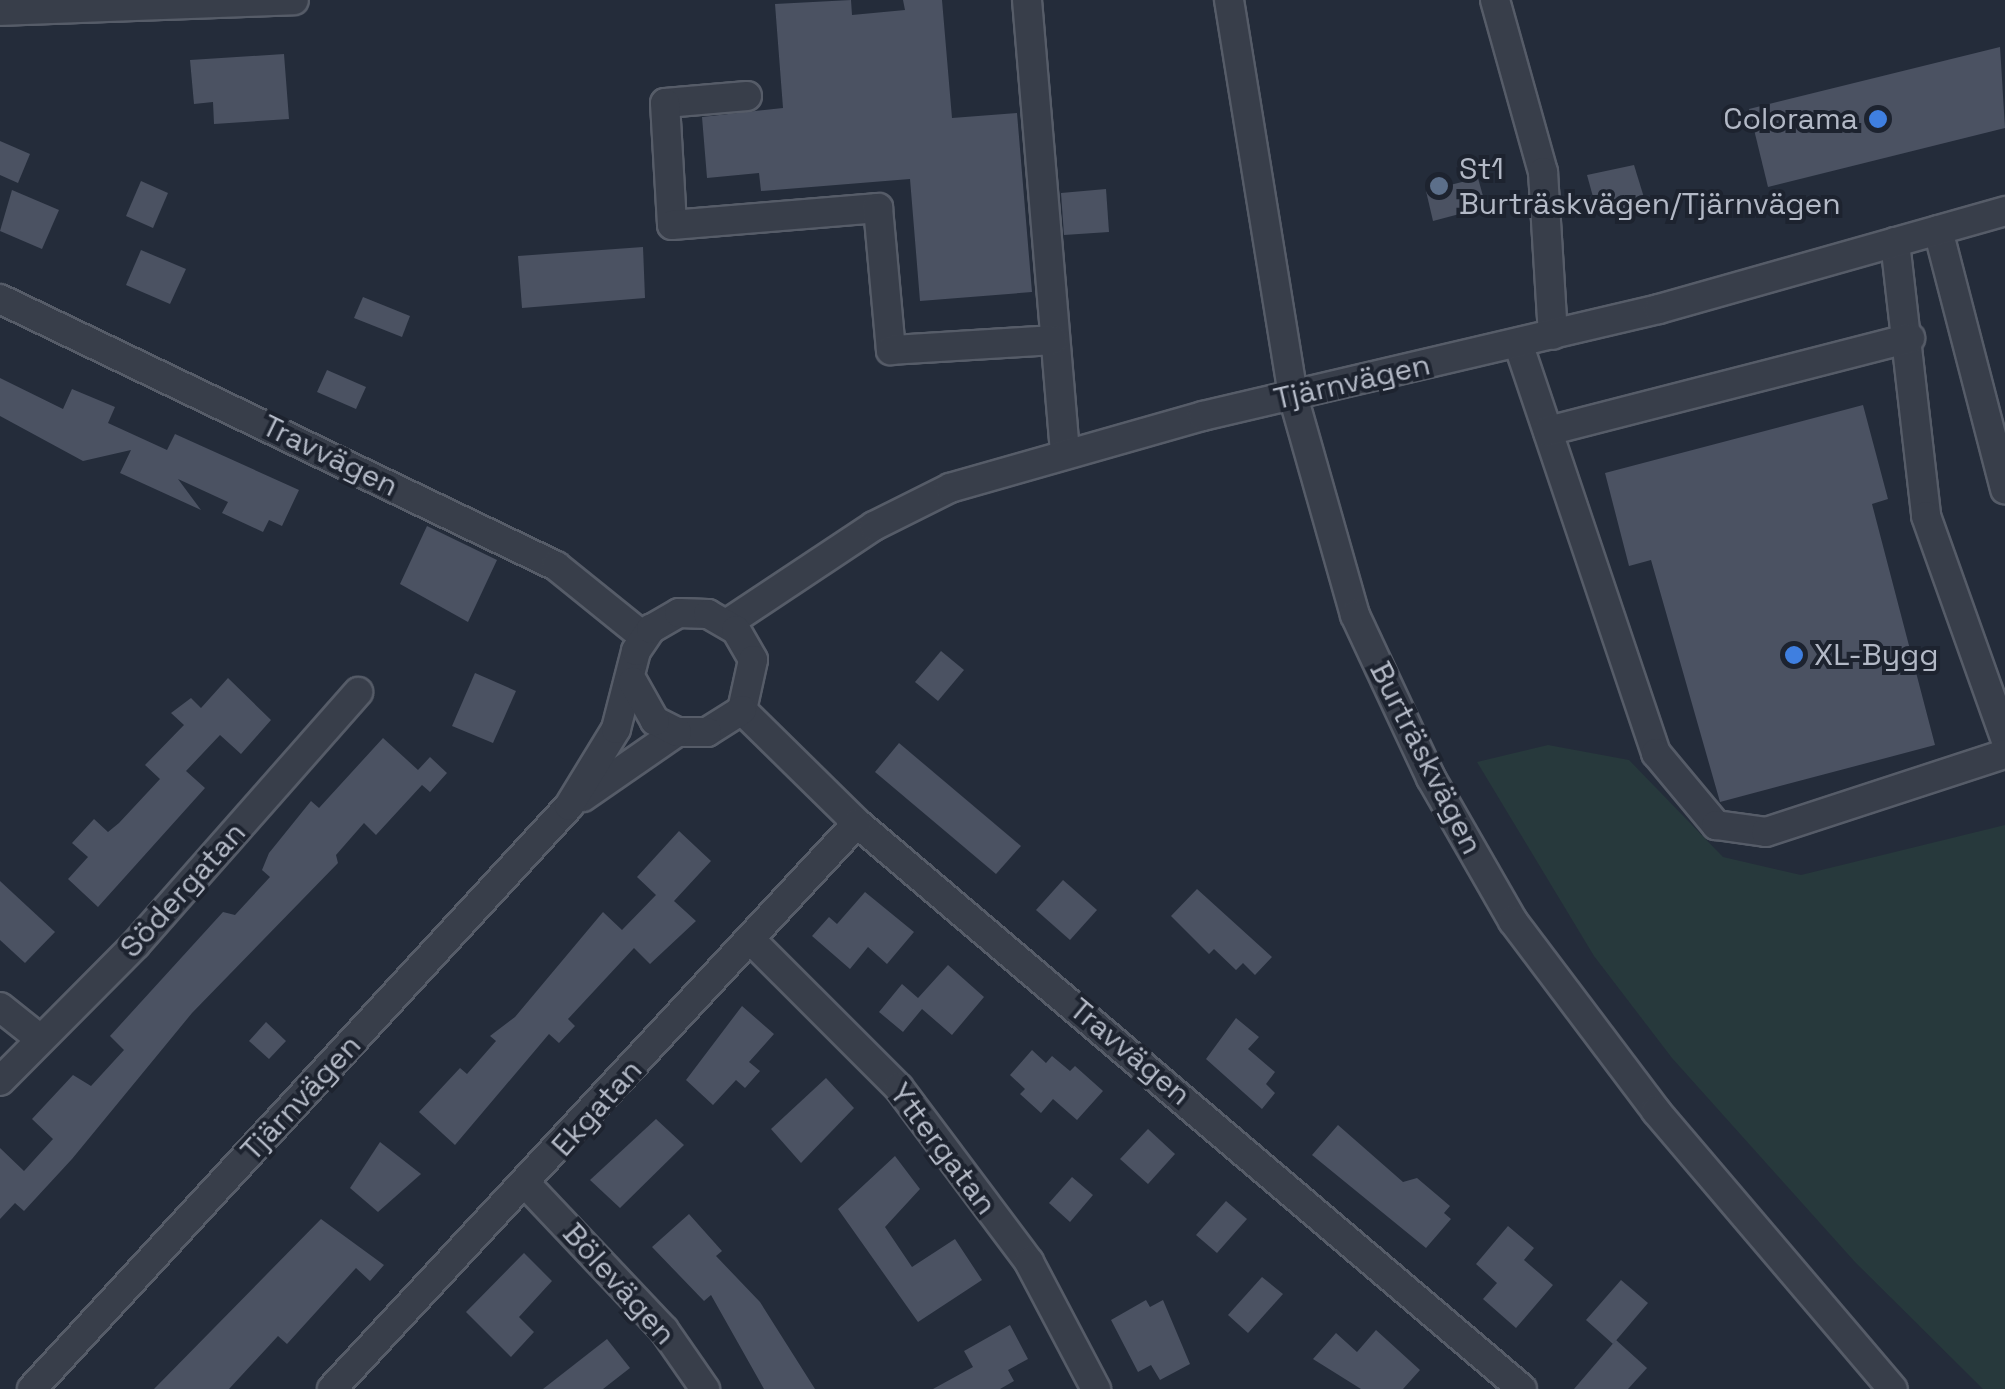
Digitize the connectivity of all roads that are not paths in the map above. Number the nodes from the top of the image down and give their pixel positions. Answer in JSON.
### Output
{"nodes":[{"id":1,"x":294,"y":0,"type":"edge"},
{"id":2,"x":1027,"y":0,"type":"edge"},
{"id":3,"x":1228,"y":0,"type":"edge"},
{"id":4,"x":1496,"y":0,"type":"edge"},
{"id":5,"x":189,"y":2,"type":"edge"},
{"id":6,"x":0,"y":11,"type":"edge"},
{"id":7,"x":747,"y":96,"type":"dead end"},
{"id":8,"x":2005,"y":211,"type":"edge"},
{"id":9,"x":1938,"y":230,"type":"junction"},
{"id":10,"x":1895,"y":242,"type":"junction"},
{"id":11,"x":0,"y":299,"type":"edge"},
{"id":12,"x":1552,"y":334,"type":"junction"},
{"id":13,"x":1910,"y":338,"type":"junction"},
{"id":14,"x":1054,"y":340,"type":"junction"},
{"id":15,"x":1518,"y":343,"type":"junction"},
{"id":16,"x":1293,"y":396,"type":"junction"},
{"id":17,"x":1548,"y":431,"type":"junction"},
{"id":18,"x":1065,"y":453,"type":"junction"},
{"id":19,"x":2005,"y":490,"type":"edge"},
{"id":20,"x":728,"y":623,"type":"junction"},
{"id":21,"x":644,"y":637,"type":"junction"},
{"id":22,"x":633,"y":682,"type":"junction"},
{"id":23,"x":358,"y":692,"type":"dead end"},
{"id":24,"x":2000,"y":707,"type":"edge"},
{"id":25,"x":742,"y":710,"type":"junction"},
{"id":26,"x":677,"y":732,"type":"junction"},
{"id":27,"x":2005,"y":738,"type":"edge"},
{"id":28,"x":2005,"y":754,"type":"edge"},
{"id":29,"x":569,"y":806,"type":"junction"},
{"id":30,"x":857,"y":823,"type":"junction"},
{"id":31,"x":750,"y":940,"type":"junction"},
{"id":32,"x":0,"y":1007,"type":"edge"},
{"id":33,"x":39,"y":1038,"type":"junction"},
{"id":34,"x":0,"y":1081,"type":"edge"},
{"id":35,"x":526,"y":1184,"type":"junction"},
{"id":36,"x":32,"y":1389,"type":"edge"},
{"id":37,"x":332,"y":1389,"type":"edge"},
{"id":38,"x":705,"y":1389,"type":"edge"},
{"id":39,"x":1096,"y":1389,"type":"edge"},
{"id":40,"x":1522,"y":1389,"type":"edge"},
{"id":41,"x":1893,"y":1389,"type":"edge"}],
"edges":[{"from":1,"to":5,"type":"street"},
{"from":2,"to":14,"type":"street"},
{"from":3,"to":16,"type":"street","name":"Burträskvägen"},
{"from":4,"to":12,"type":"street"},
{"from":5,"to":6,"type":"street"},
{"from":7,"to":14,"type":"street"},
{"from":8,"to":9,"type":"street","name":"Tjärnvägen"},
{"from":9,"to":10,"type":"street","name":"Tjärnvägen"},
{"from":9,"to":19,"type":"street"},
{"from":10,"to":12,"type":"street","name":"Tjärnvägen"},
{"from":10,"to":13,"type":"street"},
{"from":11,"to":21,"type":"street","name":"Travvägen"},
{"from":12,"to":15,"type":"street","name":"Tjärnvägen"},
{"from":13,"to":17,"type":"street"},
{"from":13,"to":24,"type":"street"},
{"from":14,"to":18,"type":"street"},
{"from":15,"to":16,"type":"street","name":"Tjärnvägen"},
{"from":15,"to":17,"type":"street"},
{"from":16,"to":18,"type":"street","name":"Tjärnvägen"},
{"from":16,"to":41,"type":"street","name":"Burträskvägen"},
{"from":17,"to":28,"type":"street"},
{"from":18,"to":20,"type":"street","name":"Tjärnvägen"},
{"from":20,"to":21,"type":"street"},
{"from":20,"to":25,"type":"street"},
{"from":21,"to":22,"type":"street"},
{"from":22,"to":26,"type":"street"},
{"from":22,"to":29,"type":"street","name":"Tjärnvägen"},
{"from":23,"to":33,"type":"street","name":"Södergatan"},
{"from":24,"to":27,"type":"street"},
{"from":25,"to":26,"type":"street"},
{"from":25,"to":30,"type":"street","name":"Travvägen"},
{"from":26,"to":29,"type":"street","name":"Tjärnvägen"},
{"from":29,"to":36,"type":"street","name":"Tjärnvägen"},
{"from":30,"to":31,"type":"street","name":"Ekgatan"},
{"from":30,"to":40,"type":"street","name":"Travvägen"},
{"from":31,"to":35,"type":"street","name":"Ekgatan"},
{"from":31,"to":39,"type":"street","name":"Yttergatan"},
{"from":32,"to":33,"type":"street"},
{"from":33,"to":34,"type":"street","name":"Södergatan"},
{"from":35,"to":37,"type":"street","name":"Ekgatan"},
{"from":35,"to":38,"type":"street","name":"Bölevägen"}]}
